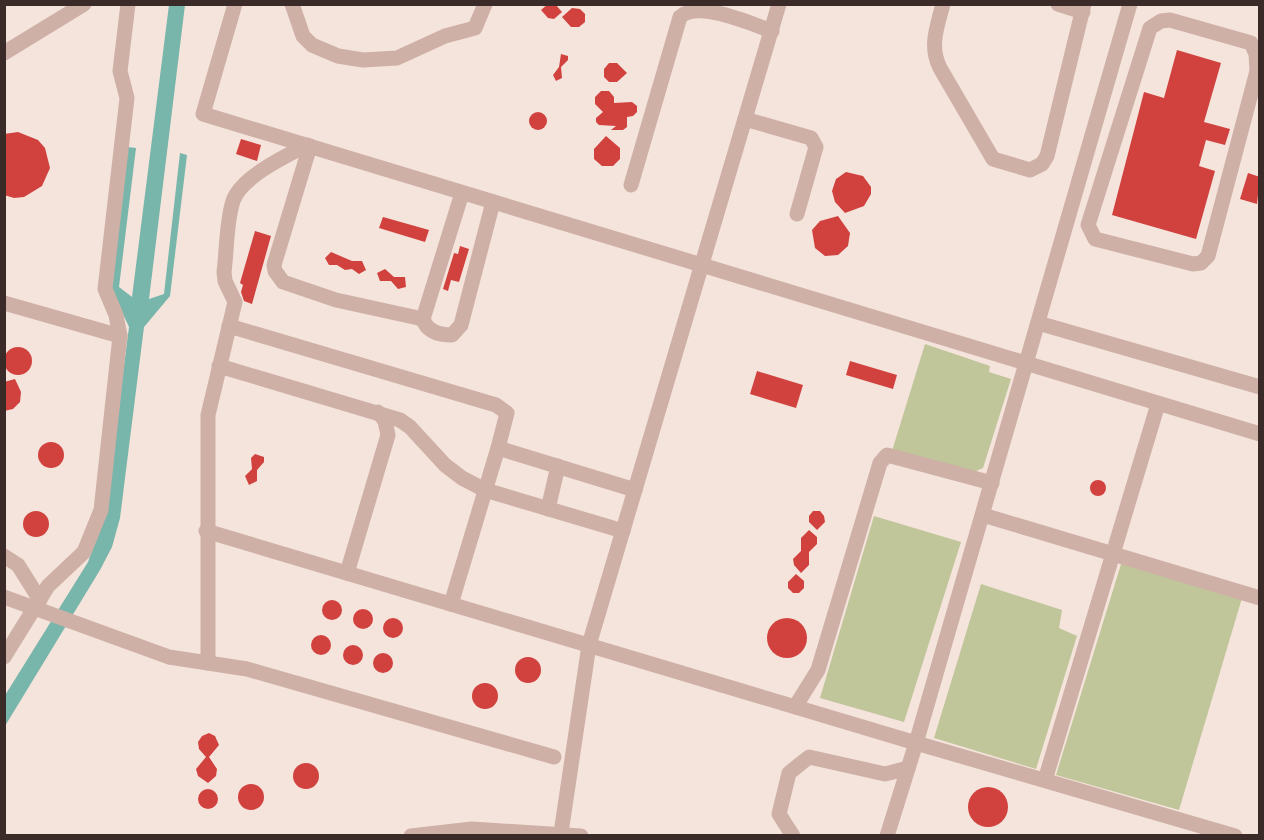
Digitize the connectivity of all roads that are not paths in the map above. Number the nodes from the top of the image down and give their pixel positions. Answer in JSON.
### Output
{"nodes":[{"id":1,"x":84,"y":4,"type":"edge"},
{"id":2,"x":128,"y":4,"type":"edge"},
{"id":3,"x":235,"y":4,"type":"edge"},
{"id":4,"x":292,"y":4,"type":"edge"},
{"id":5,"x":485,"y":4,"type":"edge"},
{"id":6,"x":779,"y":4,"type":"edge"},
{"id":7,"x":943,"y":4,"type":"edge"},
{"id":8,"x":1058,"y":4,"type":"edge"},
{"id":9,"x":1130,"y":4,"type":"edge"},
{"id":10,"x":1084,"y":8,"type":"edge"},
{"id":11,"x":772,"y":31,"type":"junction"},
{"id":12,"x":6,"y":49,"type":"edge"},
{"id":13,"x":1255,"y":101,"type":"edge"},
{"id":14,"x":745,"y":119,"type":"junction"},
{"id":15,"x":309,"y":146,"type":"junction"},
{"id":16,"x":631,"y":185,"type":"dead end"},
{"id":17,"x":462,"y":193,"type":"junction"},
{"id":18,"x":494,"y":202,"type":"junction"},
{"id":19,"x":797,"y":213,"type":"dead end"},
{"id":20,"x":701,"y":265,"type":"junction"},
{"id":21,"x":4,"y":303,"type":"edge"},
{"id":22,"x":423,"y":319,"type":"junction"},
{"id":23,"x":1038,"y":323,"type":"junction"},
{"id":24,"x":230,"y":326,"type":"junction"},
{"id":25,"x":120,"y":336,"type":"junction"},
{"id":26,"x":1026,"y":364,"type":"junction"},
{"id":27,"x":219,"y":366,"type":"junction"},
{"id":28,"x":1260,"y":387,"type":"edge"},
{"id":29,"x":1158,"y":404,"type":"junction"},
{"id":30,"x":378,"y":412,"type":"junction"},
{"id":31,"x":1260,"y":434,"type":"edge"},
{"id":32,"x":498,"y":448,"type":"junction"},
{"id":33,"x":558,"y":466,"type":"junction"},
{"id":34,"x":992,"y":483,"type":"junction"},
{"id":35,"x":485,"y":490,"type":"junction"},
{"id":36,"x":635,"y":490,"type":"junction"},
{"id":37,"x":548,"y":509,"type":"junction"},
{"id":38,"x":982,"y":515,"type":"junction"},
{"id":39,"x":206,"y":531,"type":"junction"},
{"id":40,"x":623,"y":531,"type":"junction"},
{"id":41,"x":1113,"y":554,"type":"junction"},
{"id":42,"x":4,"y":556,"type":"edge"},
{"id":43,"x":347,"y":573,"type":"junction"},
{"id":44,"x":4,"y":597,"type":"edge"},
{"id":45,"x":1260,"y":598,"type":"edge"},
{"id":46,"x":451,"y":604,"type":"junction"},
{"id":47,"x":38,"y":606,"type":"junction"},
{"id":48,"x":589,"y":645,"type":"junction"},
{"id":49,"x":4,"y":657,"type":"edge"},
{"id":50,"x":208,"y":663,"type":"junction"},
{"id":51,"x":795,"y":707,"type":"junction"},
{"id":52,"x":916,"y":743,"type":"junction"},
{"id":53,"x":554,"y":757,"type":"dead end"},
{"id":54,"x":909,"y":768,"type":"junction"},
{"id":55,"x":1045,"y":780,"type":"junction"},
{"id":56,"x":561,"y":833,"type":"junction"},
{"id":57,"x":411,"y":836,"type":"edge"},
{"id":58,"x":581,"y":836,"type":"edge"},
{"id":59,"x":793,"y":836,"type":"edge"},
{"id":60,"x":887,"y":836,"type":"edge"},
{"id":61,"x":1235,"y":836,"type":"edge"}],
"edges":[{"from":1,"to":12,"type":"lane"},
{"from":2,"to":25,"type":"lane"},
{"from":3,"to":15,"type":"lane"},
{"from":4,"to":5,"type":"lane"},
{"from":6,"to":11,"type":"lane"},
{"from":7,"to":10,"type":"lane"},
{"from":8,"to":10,"type":"lane"},
{"from":9,"to":23,"type":"lane"},
{"from":11,"to":14,"type":"lane"},
{"from":11,"to":16,"type":"lane"},
{"from":13,"to":13,"type":"lane"},
{"from":14,"to":19,"type":"lane"},
{"from":14,"to":20,"type":"lane"},
{"from":15,"to":17,"type":"lane"},
{"from":15,"to":22,"type":"lane"},
{"from":15,"to":24,"type":"lane"},
{"from":17,"to":18,"type":"lane"},
{"from":17,"to":22,"type":"lane"},
{"from":18,"to":20,"type":"lane"},
{"from":18,"to":22,"type":"lane"},
{"from":20,"to":26,"type":"lane"},
{"from":20,"to":36,"type":"lane"},
{"from":21,"to":25,"type":"lane"},
{"from":23,"to":26,"type":"lane"},
{"from":23,"to":28,"type":"lane"},
{"from":24,"to":27,"type":"lane"},
{"from":24,"to":32,"type":"lane"},
{"from":25,"to":47,"type":"lane"},
{"from":26,"to":29,"type":"lane"},
{"from":26,"to":34,"type":"lane"},
{"from":27,"to":30,"type":"lane"},
{"from":27,"to":39,"type":"lane"},
{"from":29,"to":31,"type":"lane"},
{"from":29,"to":41,"type":"lane"},
{"from":30,"to":35,"type":"lane"},
{"from":30,"to":43,"type":"lane"},
{"from":32,"to":33,"type":"lane"},
{"from":32,"to":35,"type":"lane"},
{"from":33,"to":36,"type":"lane"},
{"from":33,"to":37,"type":"lane"},
{"from":34,"to":38,"type":"lane"},
{"from":34,"to":51,"type":"lane"},
{"from":35,"to":37,"type":"lane"},
{"from":35,"to":46,"type":"lane"},
{"from":36,"to":40,"type":"lane"},
{"from":37,"to":40,"type":"lane"},
{"from":38,"to":41,"type":"lane"},
{"from":38,"to":52,"type":"lane"},
{"from":39,"to":43,"type":"lane"},
{"from":39,"to":50,"type":"lane"},
{"from":40,"to":48,"type":"lane"},
{"from":41,"to":45,"type":"lane"},
{"from":41,"to":55,"type":"lane"},
{"from":42,"to":47,"type":"lane"},
{"from":43,"to":46,"type":"lane"},
{"from":44,"to":47,"type":"lane"},
{"from":46,"to":48,"type":"lane"},
{"from":47,"to":49,"type":"lane"},
{"from":47,"to":50,"type":"lane"},
{"from":48,"to":51,"type":"lane"},
{"from":48,"to":56,"type":"lane"},
{"from":50,"to":53,"type":"lane"},
{"from":51,"to":52,"type":"lane"},
{"from":52,"to":54,"type":"lane"},
{"from":52,"to":55,"type":"lane"},
{"from":54,"to":59,"type":"lane"},
{"from":54,"to":60,"type":"lane"},
{"from":55,"to":61,"type":"lane"},
{"from":56,"to":57,"type":"lane"},
{"from":56,"to":58,"type":"lane"}]}
